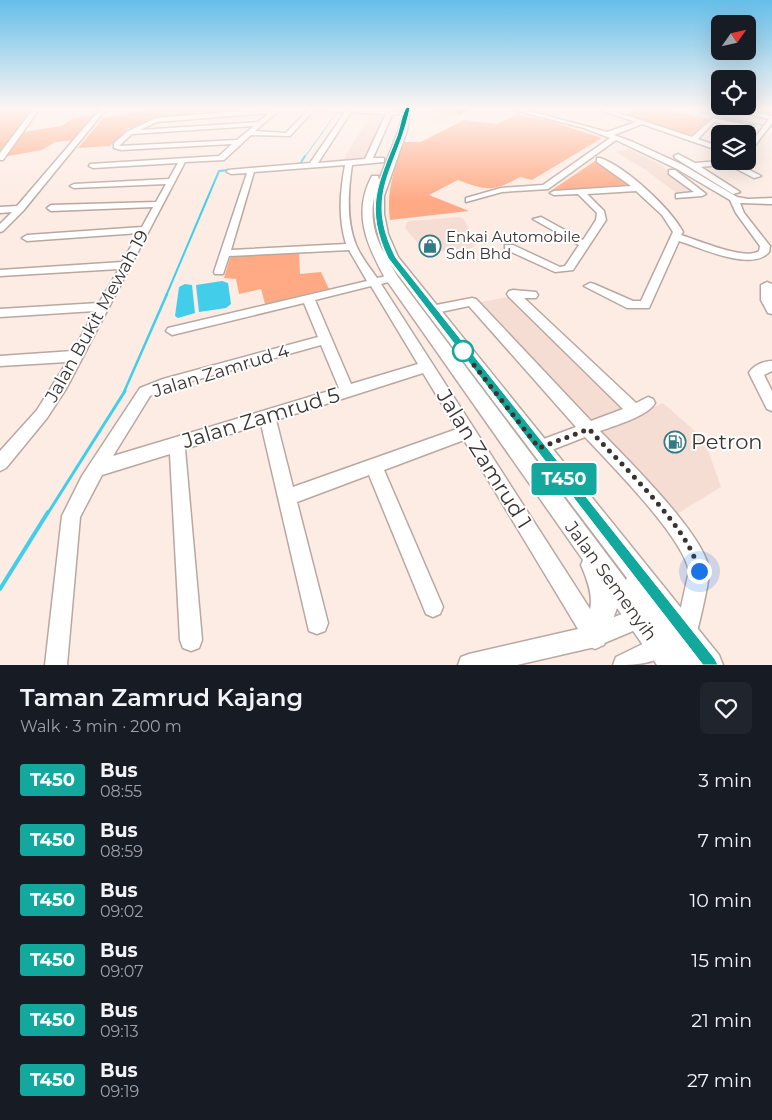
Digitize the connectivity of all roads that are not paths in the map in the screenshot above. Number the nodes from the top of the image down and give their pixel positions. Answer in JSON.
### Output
{"nodes":[{"id":1,"x":14,"y":139,"type":"edge"},
{"id":2,"x":78,"y":139,"type":"edge"},
{"id":3,"x":122,"y":139,"type":"edge"},
{"id":4,"x":243,"y":139,"type":"edge"},
{"id":5,"x":330,"y":139,"type":"edge"},
{"id":6,"x":381,"y":139,"type":"edge"},
{"id":7,"x":390,"y":139,"type":"edge"},
{"id":8,"x":390,"y":139,"type":"edge"},
{"id":9,"x":607,"y":139,"type":"edge"},
{"id":10,"x":625,"y":139,"type":"edge"},
{"id":11,"x":632,"y":139,"type":"edge"},
{"id":12,"x":693,"y":140,"type":"edge"},
{"id":13,"x":240,"y":142,"type":"junction"},
{"id":14,"x":389,"y":142,"type":"dead end"},
{"id":15,"x":631,"y":142,"type":"junction"},
{"id":16,"x":657,"y":146,"type":"dead end"},
{"id":17,"x":711,"y":146,"type":"edge"},
{"id":18,"x":673,"y":154,"type":"dead end"},
{"id":19,"x":383,"y":156,"type":"joint"},
{"id":20,"x":0,"y":158,"type":"edge"},
{"id":21,"x":600,"y":160,"type":"dead end"},
{"id":22,"x":368,"y":161,"type":"junction"},
{"id":23,"x":182,"y":162,"type":"junction"},
{"id":24,"x":349,"y":162,"type":"junction"},
{"id":25,"x":711,"y":164,"type":"edge"},
{"id":26,"x":313,"y":165,"type":"junction"},
{"id":27,"x":93,"y":166,"type":"dead end"},
{"id":28,"x":695,"y":166,"type":"junction"},
{"id":29,"x":680,"y":167,"type":"junction"},
{"id":30,"x":746,"y":170,"type":"edge"},
{"id":31,"x":251,"y":171,"type":"junction"},
{"id":32,"x":231,"y":172,"type":"dead end"},
{"id":33,"x":757,"y":176,"type":"dead end"},
{"id":34,"x":172,"y":181,"type":"junction"},
{"id":35,"x":74,"y":186,"type":"dead end"},
{"id":36,"x":638,"y":188,"type":"junction"},
{"id":37,"x":580,"y":191,"type":"junction"},
{"id":38,"x":554,"y":193,"type":"dead end"},
{"id":39,"x":679,"y":196,"type":"dead end"},
{"id":40,"x":735,"y":196,"type":"junction"},
{"id":41,"x":469,"y":200,"type":"dead end"},
{"id":42,"x":772,"y":202,"type":"edge"},
{"id":43,"x":159,"y":204,"type":"junction"},
{"id":44,"x":51,"y":208,"type":"dead end"},
{"id":45,"x":20,"y":209,"type":"junction"},
{"id":46,"x":0,"y":210,"type":"edge"},
{"id":47,"x":538,"y":219,"type":"dead end"},
{"id":48,"x":0,"y":229,"type":"edge"},
{"id":49,"x":145,"y":230,"type":"junction"},
{"id":50,"x":677,"y":237,"type":"junction"},
{"id":51,"x":27,"y":238,"type":"dead end"},
{"id":52,"x":584,"y":244,"type":"junction"},
{"id":53,"x":352,"y":247,"type":"junction"},
{"id":54,"x":509,"y":247,"type":"dead end"},
{"id":55,"x":225,"y":253,"type":"junction"},
{"id":56,"x":126,"y":265,"type":"junction"},
{"id":57,"x":219,"y":272,"type":"dead end"},
{"id":58,"x":0,"y":273,"type":"edge"},
{"id":59,"x":383,"y":280,"type":"junction"},
{"id":60,"x":766,"y":285,"type":"dead end"},
{"id":61,"x":590,"y":286,"type":"dead end"},
{"id":62,"x":532,"y":295,"type":"dead end"},
{"id":63,"x":308,"y":298,"type":"junction"},
{"id":64,"x":103,"y":307,"type":"junction"},
{"id":65,"x":431,"y":310,"type":"junction"},
{"id":66,"x":772,"y":310,"type":"edge"},
{"id":67,"x":0,"y":313,"type":"edge"},
{"id":68,"x":172,"y":332,"type":"dead end"},
{"id":69,"x":325,"y":340,"type":"junction"},
{"id":70,"x":77,"y":356,"type":"junction"},
{"id":71,"x":0,"y":361,"type":"edge"},
{"id":72,"x":772,"y":366,"type":"edge"},
{"id":73,"x":426,"y":367,"type":"junction"},
{"id":74,"x":347,"y":391,"type":"junction"},
{"id":75,"x":772,"y":405,"type":"edge"},
{"id":76,"x":266,"y":416,"type":"junction"},
{"id":77,"x":589,"y":429,"type":"junction"},
{"id":78,"x":467,"y":432,"type":"junction"},
{"id":79,"x":177,"y":444,"type":"junction"},
{"id":80,"x":539,"y":448,"type":"junction"},
{"id":81,"x":0,"y":463,"type":"edge"},
{"id":82,"x":374,"y":466,"type":"junction"},
{"id":83,"x":96,"y":469,"type":"junction"},
{"id":84,"x":562,"y":477,"type":"junction"},
{"id":85,"x":286,"y":498,"type":"junction"},
{"id":86,"x":580,"y":538,"type":"junction"},
{"id":87,"x":433,"y":608,"type":"dead end"},
{"id":88,"x":317,"y":623,"type":"dead end"},
{"id":89,"x":686,"y":634,"type":"junction"},
{"id":90,"x":595,"y":636,"type":"junction"},
{"id":91,"x":658,"y":639,"type":"edge"},
{"id":92,"x":191,"y":640,"type":"dead end"},
{"id":93,"x":56,"y":665,"type":"edge"},
{"id":94,"x":469,"y":665,"type":"edge"},
{"id":95,"x":624,"y":665,"type":"edge"},
{"id":96,"x":695,"y":665,"type":"edge"},
{"id":97,"x":709,"y":665,"type":"edge"}],
"edges":[{"from":1,"to":20,"type":"street"},
{"from":2,"to":45,"type":"street"},
{"from":3,"to":13,"type":"street"},
{"from":4,"to":13,"type":"street"},
{"from":5,"to":26,"type":"street"},
{"from":6,"to":22,"type":"street"},
{"from":7,"to":14,"type":"main road","name":"Jalan Semenyih"},
{"from":8,"to":65,"type":"main road","name":"Jalan Semenyih"},
{"from":9,"to":41,"type":"street"},
{"from":10,"to":15,"type":"street"},
{"from":11,"to":16,"type":"street"},
{"from":12,"to":17,"type":"street"},
{"from":13,"to":23,"type":"street"},
{"from":15,"to":29,"type":"street"},
{"from":15,"to":39,"type":"street"},
{"from":18,"to":28,"type":"street"},
{"from":19,"to":22,"type":"street"},
{"from":19,"to":59,"type":"main road","name":"Jalan Semenyih"},
{"from":21,"to":36,"type":"street"},
{"from":22,"to":24,"type":"street"},
{"from":23,"to":27,"type":"street"},
{"from":23,"to":34,"type":"street","name":"Jalan Bukit Mewah 19"},
{"from":24,"to":26,"type":"street"},
{"from":24,"to":53,"type":"street","name":"Jalan Zamrud 1"},
{"from":25,"to":28,"type":"street"},
{"from":26,"to":31,"type":"street"},
{"from":28,"to":29,"type":"street"},
{"from":28,"to":40,"type":"street"},
{"from":29,"to":40,"type":"street"},
{"from":30,"to":33,"type":"street"},
{"from":31,"to":32,"type":"street"},
{"from":31,"to":55,"type":"street"},
{"from":34,"to":35,"type":"street"},
{"from":34,"to":43,"type":"street","name":"Jalan Bukit Mewah 19"},
{"from":36,"to":37,"type":"street"},
{"from":36,"to":50,"type":"street"},
{"from":37,"to":38,"type":"street"},
{"from":37,"to":52,"type":"street"},
{"from":40,"to":42,"type":"street"},
{"from":40,"to":50,"type":"street"},
{"from":43,"to":44,"type":"street"},
{"from":43,"to":49,"type":"street","name":"Jalan Bukit Mewah 19"},
{"from":45,"to":46,"type":"street"},
{"from":45,"to":48,"type":"street"},
{"from":47,"to":52,"type":"street"},
{"from":49,"to":51,"type":"street"},
{"from":49,"to":56,"type":"street","name":"Jalan Bukit Mewah 19"},
{"from":50,"to":61,"type":"street"},
{"from":52,"to":54,"type":"street"},
{"from":53,"to":55,"type":"street"},
{"from":53,"to":59,"type":"street","name":"Jalan Zamrud 1"},
{"from":55,"to":57,"type":"street"},
{"from":56,"to":58,"type":"street"},
{"from":56,"to":64,"type":"street","name":"Jalan Bukit Mewah 19"},
{"from":59,"to":63,"type":"street"},
{"from":59,"to":73,"type":"street","name":"Jalan Zamrud 1"},
{"from":59,"to":86,"type":"main road","name":"Jalan Semenyih"},
{"from":60,"to":66,"type":"street"},
{"from":62,"to":77,"type":"street"},
{"from":63,"to":68,"type":"street"},
{"from":63,"to":69,"type":"street"},
{"from":64,"to":67,"type":"street"},
{"from":64,"to":70,"type":"street","name":"Jalan Bukit Mewah 19"},
{"from":65,"to":77,"type":"street"},
{"from":65,"to":80,"type":"main road","name":"Jalan Semenyih"},
{"from":69,"to":74,"type":"street"},
{"from":69,"to":83,"type":"street","name":"Jalan Zamrud 4"},
{"from":70,"to":71,"type":"street"},
{"from":70,"to":81,"type":"street","name":"Jalan Bukit Mewah 19"},
{"from":72,"to":75,"type":"street"},
{"from":73,"to":74,"type":"street","name":"Jalan Zamrud 5"},
{"from":73,"to":78,"type":"street","name":"Jalan Zamrud 1"},
{"from":74,"to":76,"type":"street","name":"Jalan Zamrud 5"},
{"from":76,"to":79,"type":"street","name":"Jalan Zamrud 5"},
{"from":76,"to":85,"type":"street"},
{"from":77,"to":80,"type":"street"},
{"from":77,"to":89,"type":"street"},
{"from":78,"to":82,"type":"street"},
{"from":78,"to":90,"type":"street","name":"Jalan Zamrud 1"},
{"from":79,"to":83,"type":"street","name":"Jalan Zamrud 5"},
{"from":79,"to":92,"type":"street"},
{"from":80,"to":84,"type":"main road","name":"Jalan Semenyih"},
{"from":82,"to":85,"type":"street"},
{"from":82,"to":87,"type":"street"},
{"from":83,"to":93,"type":"street","name":"Jalan Zamrud 4"},
{"from":84,"to":89,"type":"main road","name":"Jalan Semenyih"},
{"from":84,"to":91,"type":"main road"},
{"from":85,"to":88,"type":"street"},
{"from":86,"to":90,"type":"main road"},
{"from":86,"to":91,"type":"main road","name":"Jalan Semenyih"},
{"from":89,"to":97,"type":"main road","name":"Jalan Semenyih"},
{"from":90,"to":91,"type":"street"},
{"from":90,"to":94,"type":"street"},
{"from":91,"to":95,"type":"street"},
{"from":91,"to":96,"type":"main road"}]}
